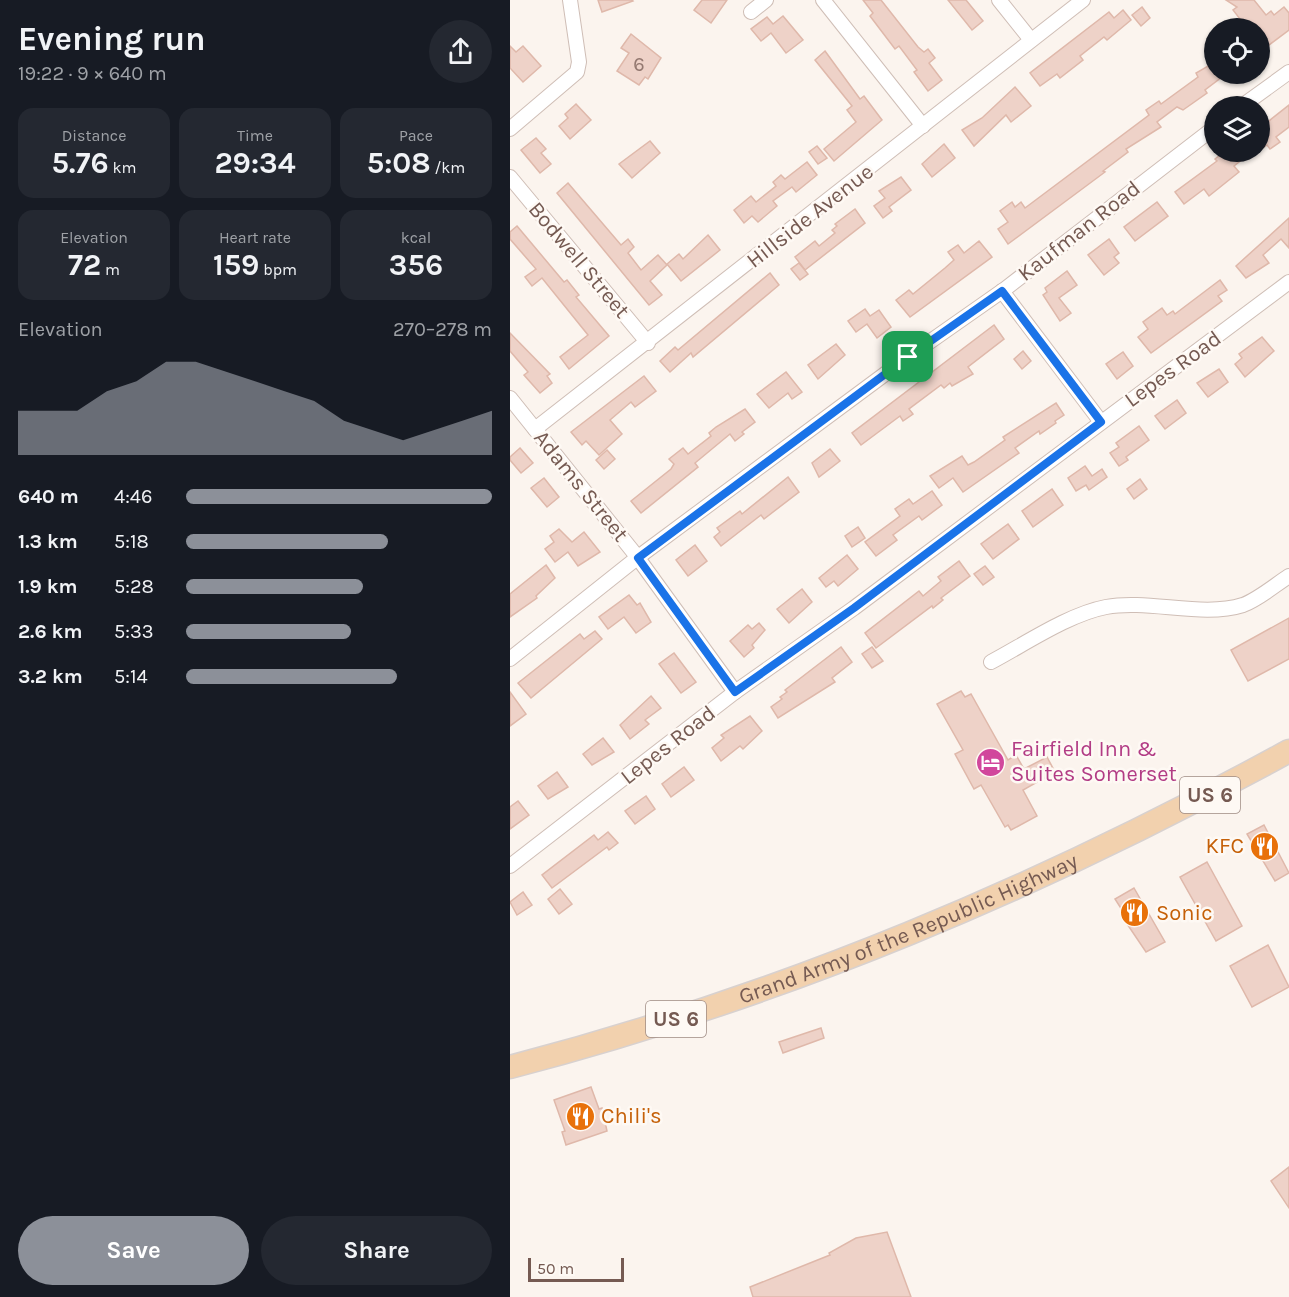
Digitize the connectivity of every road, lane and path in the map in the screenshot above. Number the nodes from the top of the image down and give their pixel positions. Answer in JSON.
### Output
{"nodes":[{"id":1,"x":570,"y":0,"type":"edge"},
{"id":2,"x":766,"y":0,"type":"edge"},
{"id":3,"x":823,"y":0,"type":"edge"},
{"id":4,"x":999,"y":0,"type":"edge"},
{"id":5,"x":1083,"y":0,"type":"edge"},
{"id":6,"x":751,"y":12,"type":"dead end"},
{"id":7,"x":1031,"y":40,"type":"junction"},
{"id":8,"x":1289,"y":72,"type":"edge"},
{"id":9,"x":1256,"y":96,"type":"edge"},
{"id":10,"x":513,"y":122,"type":"edge"},
{"id":11,"x":923,"y":126,"type":"junction"},
{"id":12,"x":1204,"y":135,"type":"edge"},
{"id":13,"x":510,"y":177,"type":"edge"},
{"id":14,"x":1289,"y":282,"type":"edge"},
{"id":15,"x":1002,"y":291,"type":"junction"},
{"id":16,"x":648,"y":343,"type":"junction"},
{"id":17,"x":510,"y":398,"type":"edge"},
{"id":18,"x":1101,"y":422,"type":"junction"},
{"id":19,"x":535,"y":429,"type":"junction"},
{"id":20,"x":638,"y":558,"type":"junction"},
{"id":21,"x":1289,"y":576,"type":"edge"},
{"id":22,"x":510,"y":659,"type":"edge"},
{"id":23,"x":991,"y":662,"type":"dead end"},
{"id":24,"x":735,"y":692,"type":"junction"},
{"id":25,"x":1289,"y":751,"type":"edge"},
{"id":26,"x":510,"y":866,"type":"edge"},
{"id":27,"x":510,"y":1067,"type":"edge"}],
"edges":[{"from":1,"to":10,"type":"street"},
{"from":2,"to":6,"type":"street"},
{"from":3,"to":11,"type":"street"},
{"from":4,"to":7,"type":"street"},
{"from":5,"to":7,"type":"street","name":"Hillside Avenue"},
{"from":7,"to":11,"type":"street","name":"Hillside Avenue"},
{"from":8,"to":9,"type":"street"},
{"from":11,"to":16,"type":"street","name":"Hillside Avenue"},
{"from":12,"to":15,"type":"street","name":"Kaufman Road"},
{"from":13,"to":16,"type":"street","name":"Bodwell Street"},
{"from":14,"to":18,"type":"street","name":"Lepes Road"},
{"from":15,"to":18,"type":"street"},
{"from":15,"to":20,"type":"street","name":"Kaufman Road"},
{"from":16,"to":19,"type":"street","name":"Hillside Avenue"},
{"from":17,"to":19,"type":"street","name":"Adams Street"},
{"from":18,"to":24,"type":"street","name":"Lepes Road"},
{"from":19,"to":20,"type":"street","name":"Adams Street"},
{"from":20,"to":22,"type":"street","name":"Kaufman Road"},
{"from":20,"to":24,"type":"street","name":"Adams Street"},
{"from":21,"to":23,"type":"street"},
{"from":24,"to":26,"type":"street","name":"Lepes Road"},
{"from":25,"to":27,"type":"main road","name":"Grand Army of the Republic Highway","number":"US 6"}]}
